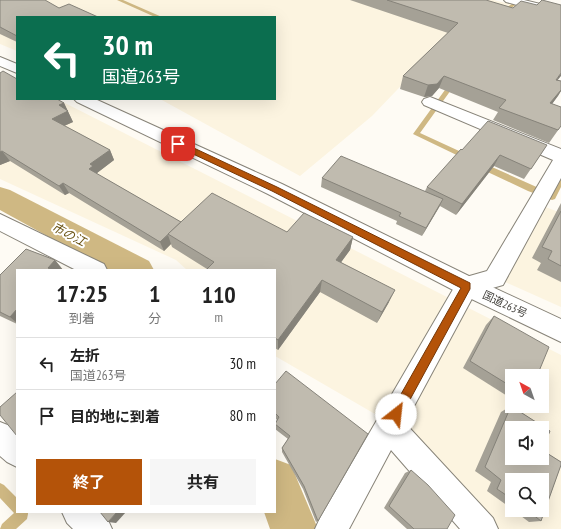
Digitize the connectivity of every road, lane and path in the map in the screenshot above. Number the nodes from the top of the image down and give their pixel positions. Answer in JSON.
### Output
{"nodes":[{"id":1,"x":514,"y":1,"type":"edge"},
{"id":2,"x":561,"y":13,"type":"edge"},
{"id":3,"x":0,"y":62,"type":"edge"},
{"id":4,"x":16,"y":69,"type":"edge"},
{"id":5,"x":84,"y":100,"type":"edge"},
{"id":6,"x":437,"y":104,"type":"dead end"},
{"id":7,"x":561,"y":156,"type":"edge"},
{"id":8,"x":561,"y":162,"type":"edge"},
{"id":9,"x":0,"y":222,"type":"edge"},
{"id":10,"x":94,"y":269,"type":"edge"},
{"id":11,"x":467,"y":286,"type":"junction"},
{"id":12,"x":561,"y":331,"type":"edge"},
{"id":13,"x":389,"y":427,"type":"junction"},
{"id":14,"x":0,"y":436,"type":"edge"},
{"id":15,"x":16,"y":451,"type":"edge"},
{"id":16,"x":79,"y":513,"type":"edge"},
{"id":17,"x":96,"y":529,"type":"edge"},
{"id":18,"x":332,"y":529,"type":"edge"},
{"id":19,"x":482,"y":529,"type":"edge"}],
"edges":[{"from":1,"to":2,"type":"main road"},
{"from":3,"to":4,"type":"main road"},
{"from":5,"to":11,"type":"main road","name":"国道263号"},
{"from":6,"to":7,"type":"main road"},
{"from":8,"to":11,"type":"main road"},
{"from":9,"to":10,"type":"main road"},
{"from":11,"to":12,"type":"main road","name":"国道263号"},
{"from":11,"to":13,"type":"main road"},
{"from":13,"to":18,"type":"main road"},
{"from":13,"to":19,"type":"main road"},
{"from":14,"to":15,"type":"main road"},
{"from":16,"to":17,"type":"main road"}]}
